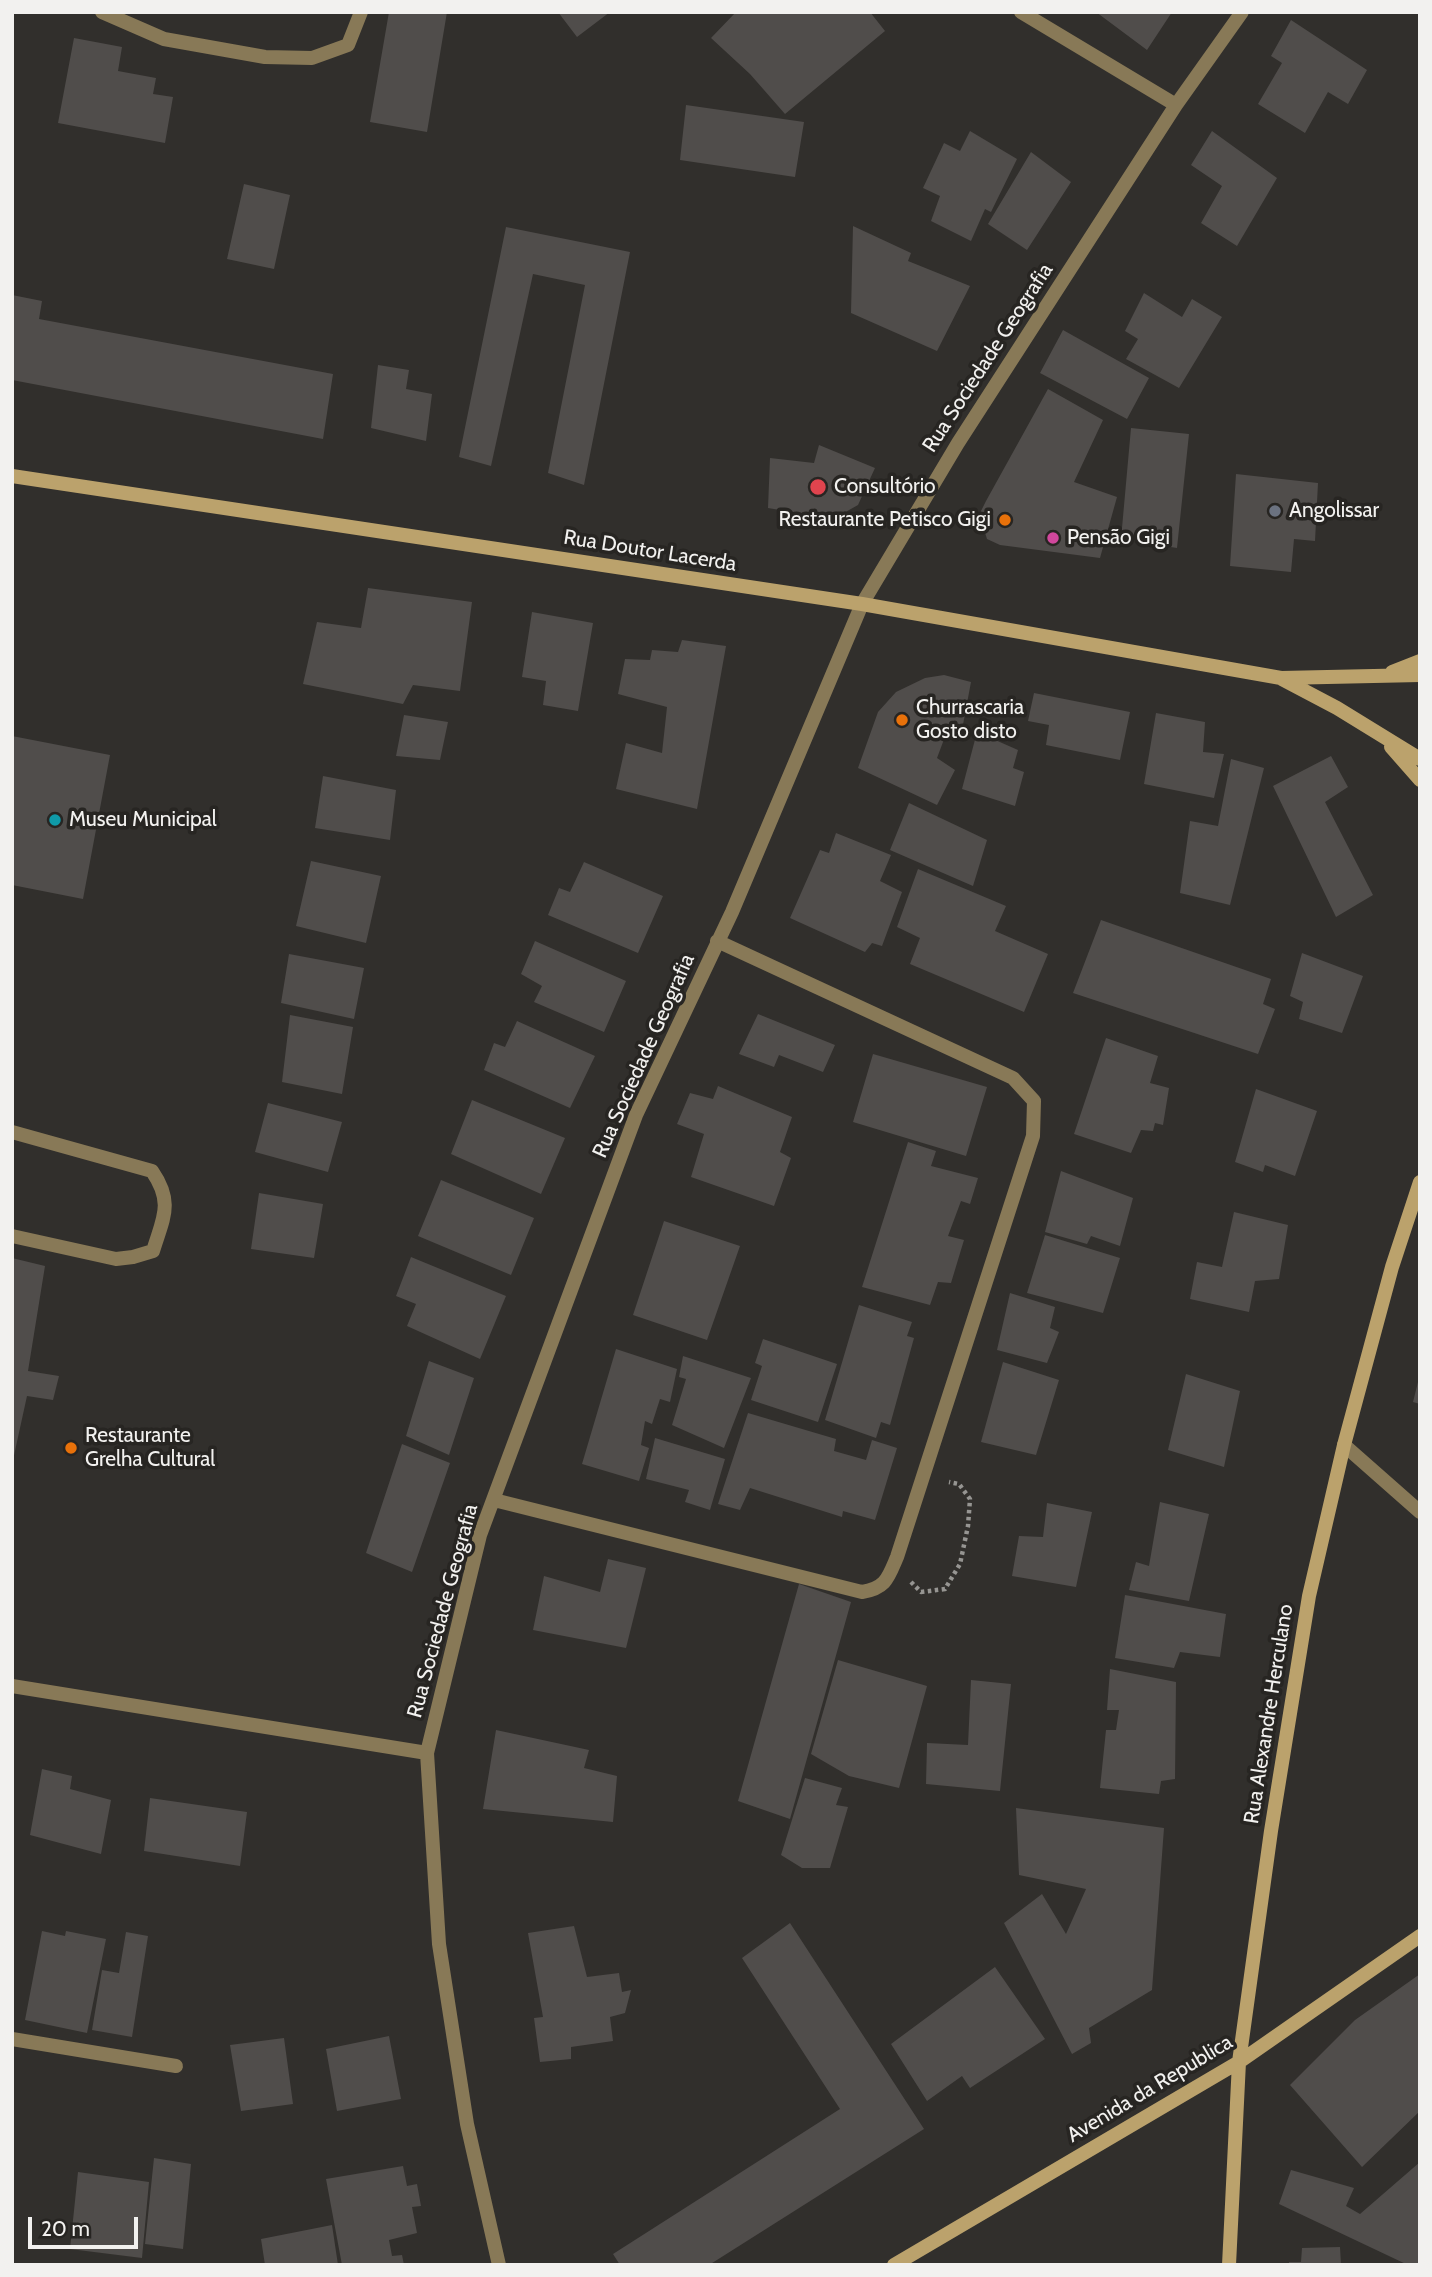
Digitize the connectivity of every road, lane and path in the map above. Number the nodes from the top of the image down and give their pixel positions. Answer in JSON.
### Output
{"nodes":[{"id":1,"x":102,"y":12,"type":"edge"},
{"id":2,"x":361,"y":12,"type":"edge"},
{"id":3,"x":1021,"y":12,"type":"edge"},
{"id":4,"x":1242,"y":12,"type":"edge"},
{"id":5,"x":1176,"y":105,"type":"junction"},
{"id":6,"x":12,"y":476,"type":"edge"},
{"id":7,"x":862,"y":604,"type":"junction"},
{"id":8,"x":1420,"y":661,"type":"edge"},
{"id":9,"x":1420,"y":675,"type":"edge"},
{"id":10,"x":1378,"y":677,"type":"junction"},
{"id":11,"x":1281,"y":678,"type":"junction"},
{"id":12,"x":1381,"y":735,"type":"junction"},
{"id":13,"x":1420,"y":759,"type":"edge"},
{"id":14,"x":1420,"y":780,"type":"edge"},
{"id":15,"x":717,"y":941,"type":"junction"},
{"id":16,"x":12,"y":1132,"type":"edge"},
{"id":17,"x":1420,"y":1182,"type":"edge"},
{"id":18,"x":12,"y":1237,"type":"edge"},
{"id":19,"x":1343,"y":1444,"type":"junction"},
{"id":20,"x":494,"y":1500,"type":"junction"},
{"id":21,"x":916,"y":1500,"type":"junction"},
{"id":22,"x":1420,"y":1512,"type":"edge"},
{"id":23,"x":897,"y":1558,"type":"junction"},
{"id":24,"x":12,"y":1686,"type":"edge"},
{"id":25,"x":427,"y":1753,"type":"junction"},
{"id":26,"x":1420,"y":1936,"type":"edge"},
{"id":27,"x":12,"y":2039,"type":"edge"},
{"id":28,"x":1239,"y":2062,"type":"junction"},
{"id":29,"x":176,"y":2066,"type":"dead end"},
{"id":30,"x":499,"y":2265,"type":"edge"},
{"id":31,"x":894,"y":2265,"type":"edge"},
{"id":32,"x":1229,"y":2265,"type":"edge"}],
"edges":[{"from":1,"to":2,"type":"street"},
{"from":3,"to":5,"type":"street"},
{"from":4,"to":5,"type":"street","name":"Rua Sociedade Geografia"},
{"from":5,"to":7,"type":"street","name":"Rua Sociedade Geografia"},
{"from":6,"to":7,"type":"main road","name":"Rua Doutor Lacerda"},
{"from":7,"to":11,"type":"main road","name":"Rua Doutor Lacerda"},
{"from":7,"to":15,"type":"street","name":"Rua Sociedade Geografia"},
{"from":8,"to":10,"type":"main road"},
{"from":9,"to":10,"type":"main road","name":"Rua Doutor Lacerda"},
{"from":10,"to":11,"type":"main road","name":"Rua Doutor Lacerda"},
{"from":11,"to":12,"type":"main road","name":"Rua Doutor Lacerda"},
{"from":12,"to":13,"type":"main road","name":"Rua Doutor Lacerda"},
{"from":12,"to":14,"type":"main road"},
{"from":15,"to":20,"type":"street","name":"Rua Sociedade Geografia"},
{"from":15,"to":21,"type":"street"},
{"from":16,"to":18,"type":"street"},
{"from":17,"to":19,"type":"main road","name":"Rua Alexandre Herculano"},
{"from":19,"to":22,"type":"street"},
{"from":19,"to":28,"type":"main road","name":"Rua Alexandre Herculano"},
{"from":20,"to":23,"type":"street"},
{"from":20,"to":25,"type":"street","name":"Rua Sociedade Geografia"},
{"from":21,"to":23,"type":"street"},
{"from":21,"to":23,"type":"path"},
{"from":24,"to":25,"type":"street"},
{"from":25,"to":30,"type":"street","name":"Rua Sociedade Geografia"},
{"from":26,"to":28,"type":"main road","name":"Avenida da Republica"},
{"from":27,"to":29,"type":"street"},
{"from":28,"to":31,"type":"main road","name":"Avenida da Republica"},
{"from":28,"to":32,"type":"main road","name":"Rua Alexandre Herculano"}]}
